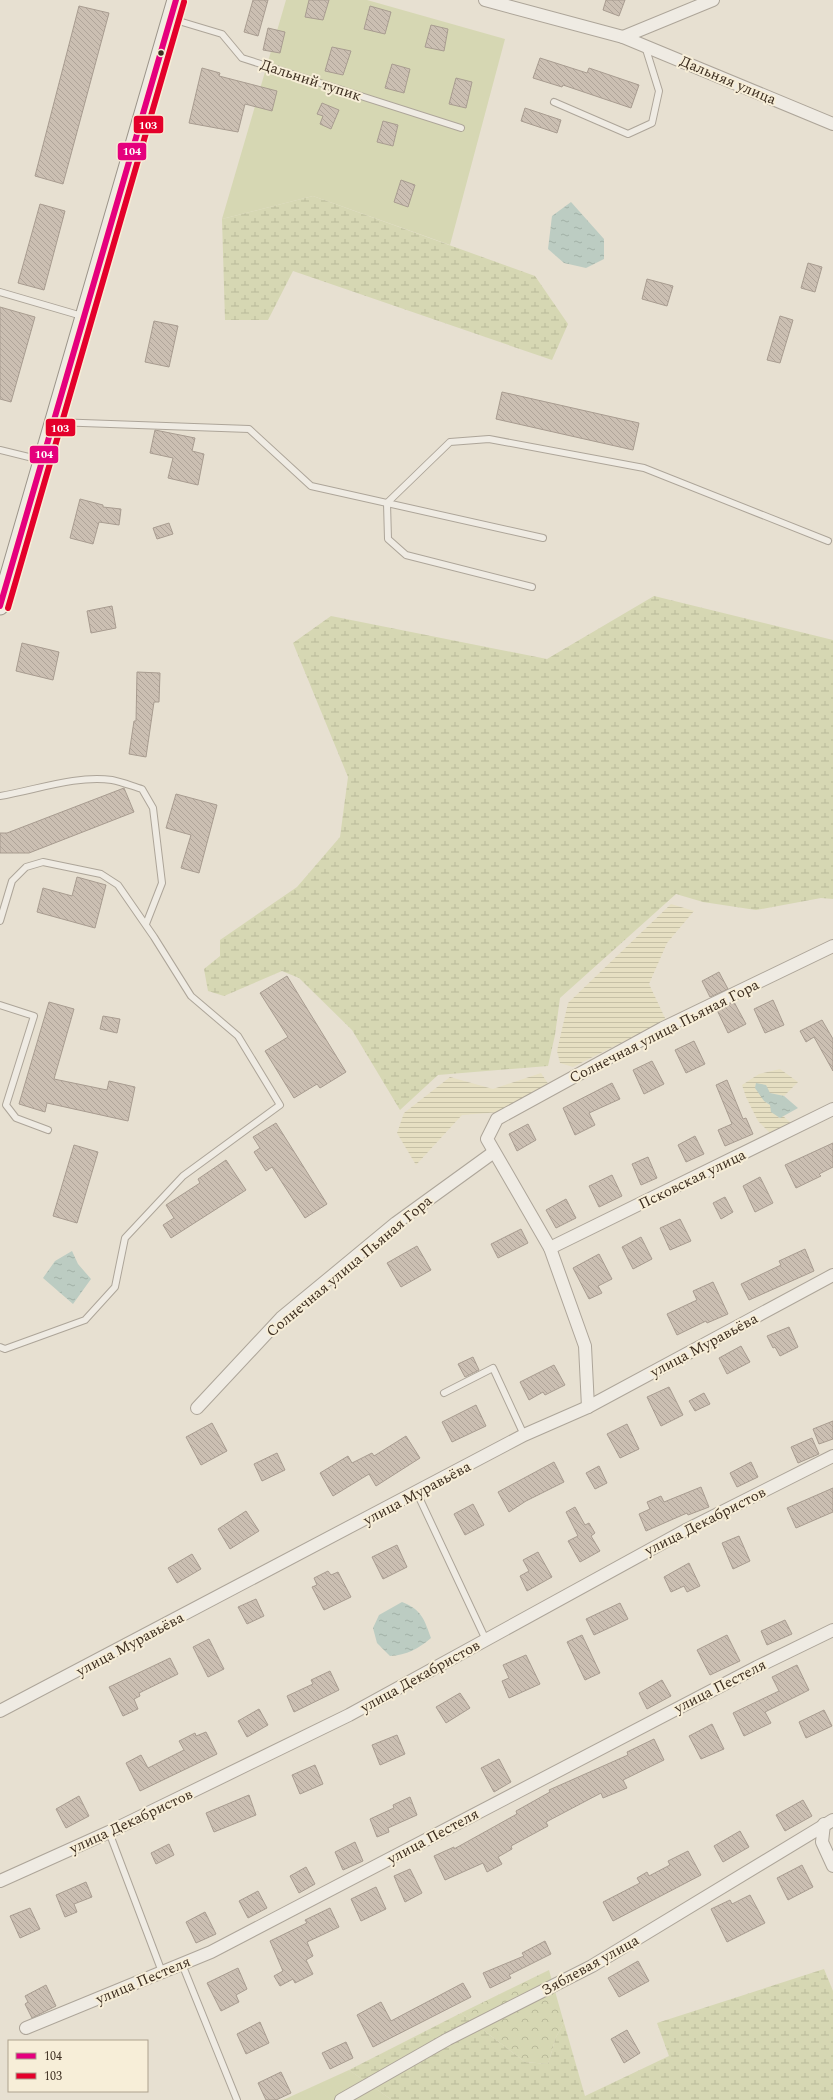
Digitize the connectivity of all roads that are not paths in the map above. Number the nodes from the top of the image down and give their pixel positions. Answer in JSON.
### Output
{"nodes":[{"id":1,"x":176,"y":0,"type":"edge"},
{"id":2,"x":485,"y":0,"type":"edge"},
{"id":3,"x":713,"y":0,"type":"edge"},
{"id":4,"x":171,"y":18,"type":"junction"},
{"id":5,"x":623,"y":37,"type":"junction"},
{"id":6,"x":645,"y":46,"type":"junction"},
{"id":7,"x":554,"y":102,"type":"dead end"},
{"id":8,"x":833,"y":124,"type":"edge"},
{"id":9,"x":461,"y":128,"type":"dead end"},
{"id":10,"x":0,"y":292,"type":"edge"},
{"id":11,"x":84,"y":317,"type":"junction"},
{"id":12,"x":53,"y":422,"type":"junction"},
{"id":13,"x":0,"y":450,"type":"edge"},
{"id":14,"x":42,"y":460,"type":"junction"},
{"id":15,"x":387,"y":503,"type":"junction"},
{"id":16,"x":543,"y":538,"type":"dead end"},
{"id":17,"x":828,"y":541,"type":"dead end"},
{"id":18,"x":532,"y":587,"type":"dead end"},
{"id":19,"x":0,"y":606,"type":"edge"},
{"id":20,"x":0,"y":796,"type":"edge"},
{"id":21,"x":0,"y":921,"type":"edge"},
{"id":22,"x":146,"y":924,"type":"junction"},
{"id":23,"x":833,"y":946,"type":"edge"},
{"id":24,"x":0,"y":1005,"type":"edge"},
{"id":25,"x":833,"y":1109,"type":"edge"},
{"id":26,"x":48,"y":1130,"type":"dead end"},
{"id":27,"x":494,"y":1152,"type":"junction"},
{"id":28,"x":550,"y":1248,"type":"junction"},
{"id":29,"x":833,"y":1275,"type":"edge"},
{"id":30,"x":0,"y":1347,"type":"edge"},
{"id":31,"x":444,"y":1393,"type":"dead end"},
{"id":32,"x":197,"y":1408,"type":"dead end"},
{"id":33,"x":588,"y":1408,"type":"junction"},
{"id":34,"x":524,"y":1436,"type":"junction"},
{"id":35,"x":833,"y":1456,"type":"edge"},
{"id":36,"x":417,"y":1493,"type":"junction"},
{"id":37,"x":833,"y":1630,"type":"edge"},
{"id":38,"x":486,"y":1640,"type":"junction"},
{"id":39,"x":0,"y":1711,"type":"edge"},
{"id":40,"x":829,"y":1822,"type":"edge"},
{"id":41,"x":109,"y":1832,"type":"junction"},
{"id":42,"x":833,"y":1866,"type":"edge"},
{"id":43,"x":0,"y":1881,"type":"edge"},
{"id":44,"x":182,"y":1964,"type":"junction"},
{"id":45,"x":162,"y":1972,"type":"junction"},
{"id":46,"x":26,"y":2028,"type":"dead end"},
{"id":47,"x":237,"y":2100,"type":"edge"},
{"id":48,"x":341,"y":2100,"type":"edge"}],
"edges":[{"from":1,"to":4,"type":"main road"},
{"from":2,"to":5,"type":"street","name":"Дальняя улица"},
{"from":3,"to":5,"type":"street"},
{"from":4,"to":9,"type":"lane","name":"Дальний тупик"},
{"from":4,"to":11,"type":"main road"},
{"from":5,"to":6,"type":"street","name":"Дальняя улица"},
{"from":6,"to":7,"type":"lane"},
{"from":6,"to":8,"type":"street","name":"Дальняя улица"},
{"from":10,"to":11,"type":"lane"},
{"from":11,"to":12,"type":"main road"},
{"from":12,"to":14,"type":"main road"},
{"from":12,"to":15,"type":"lane"},
{"from":13,"to":14,"type":"lane"},
{"from":14,"to":19,"type":"main road"},
{"from":15,"to":16,"type":"lane"},
{"from":15,"to":17,"type":"lane"},
{"from":15,"to":18,"type":"lane"},
{"from":20,"to":22,"type":"lane"},
{"from":21,"to":22,"type":"lane"},
{"from":22,"to":30,"type":"lane"},
{"from":23,"to":27,"type":"street","name":"Солнечная улица Пьяная Гора"},
{"from":24,"to":26,"type":"lane"},
{"from":25,"to":28,"type":"street","name":"Псковская улица"},
{"from":27,"to":28,"type":"street"},
{"from":27,"to":32,"type":"street","name":"Солнечная улица Пьяная Гора"},
{"from":28,"to":33,"type":"street"},
{"from":29,"to":33,"type":"street","name":"улица Муравьёва"},
{"from":31,"to":34,"type":"lane"},
{"from":33,"to":34,"type":"street","name":"улица Муравьёва"},
{"from":34,"to":36,"type":"street","name":"улица Муравьёва"},
{"from":35,"to":38,"type":"street","name":"улица Декабристов"},
{"from":36,"to":38,"type":"lane"},
{"from":36,"to":39,"type":"street","name":"улица Муравьёва"},
{"from":37,"to":44,"type":"street","name":"улица Пестеля"},
{"from":38,"to":41,"type":"street","name":"улица Декабристов"},
{"from":40,"to":42,"type":"street"},
{"from":40,"to":48,"type":"street","name":"Зяблевая улица"},
{"from":41,"to":43,"type":"street","name":"улица Декабристов"},
{"from":41,"to":45,"type":"lane"},
{"from":44,"to":45,"type":"street","name":"улица Пестеля"},
{"from":44,"to":47,"type":"lane"},
{"from":45,"to":46,"type":"street","name":"улица Пестеля"}]}
